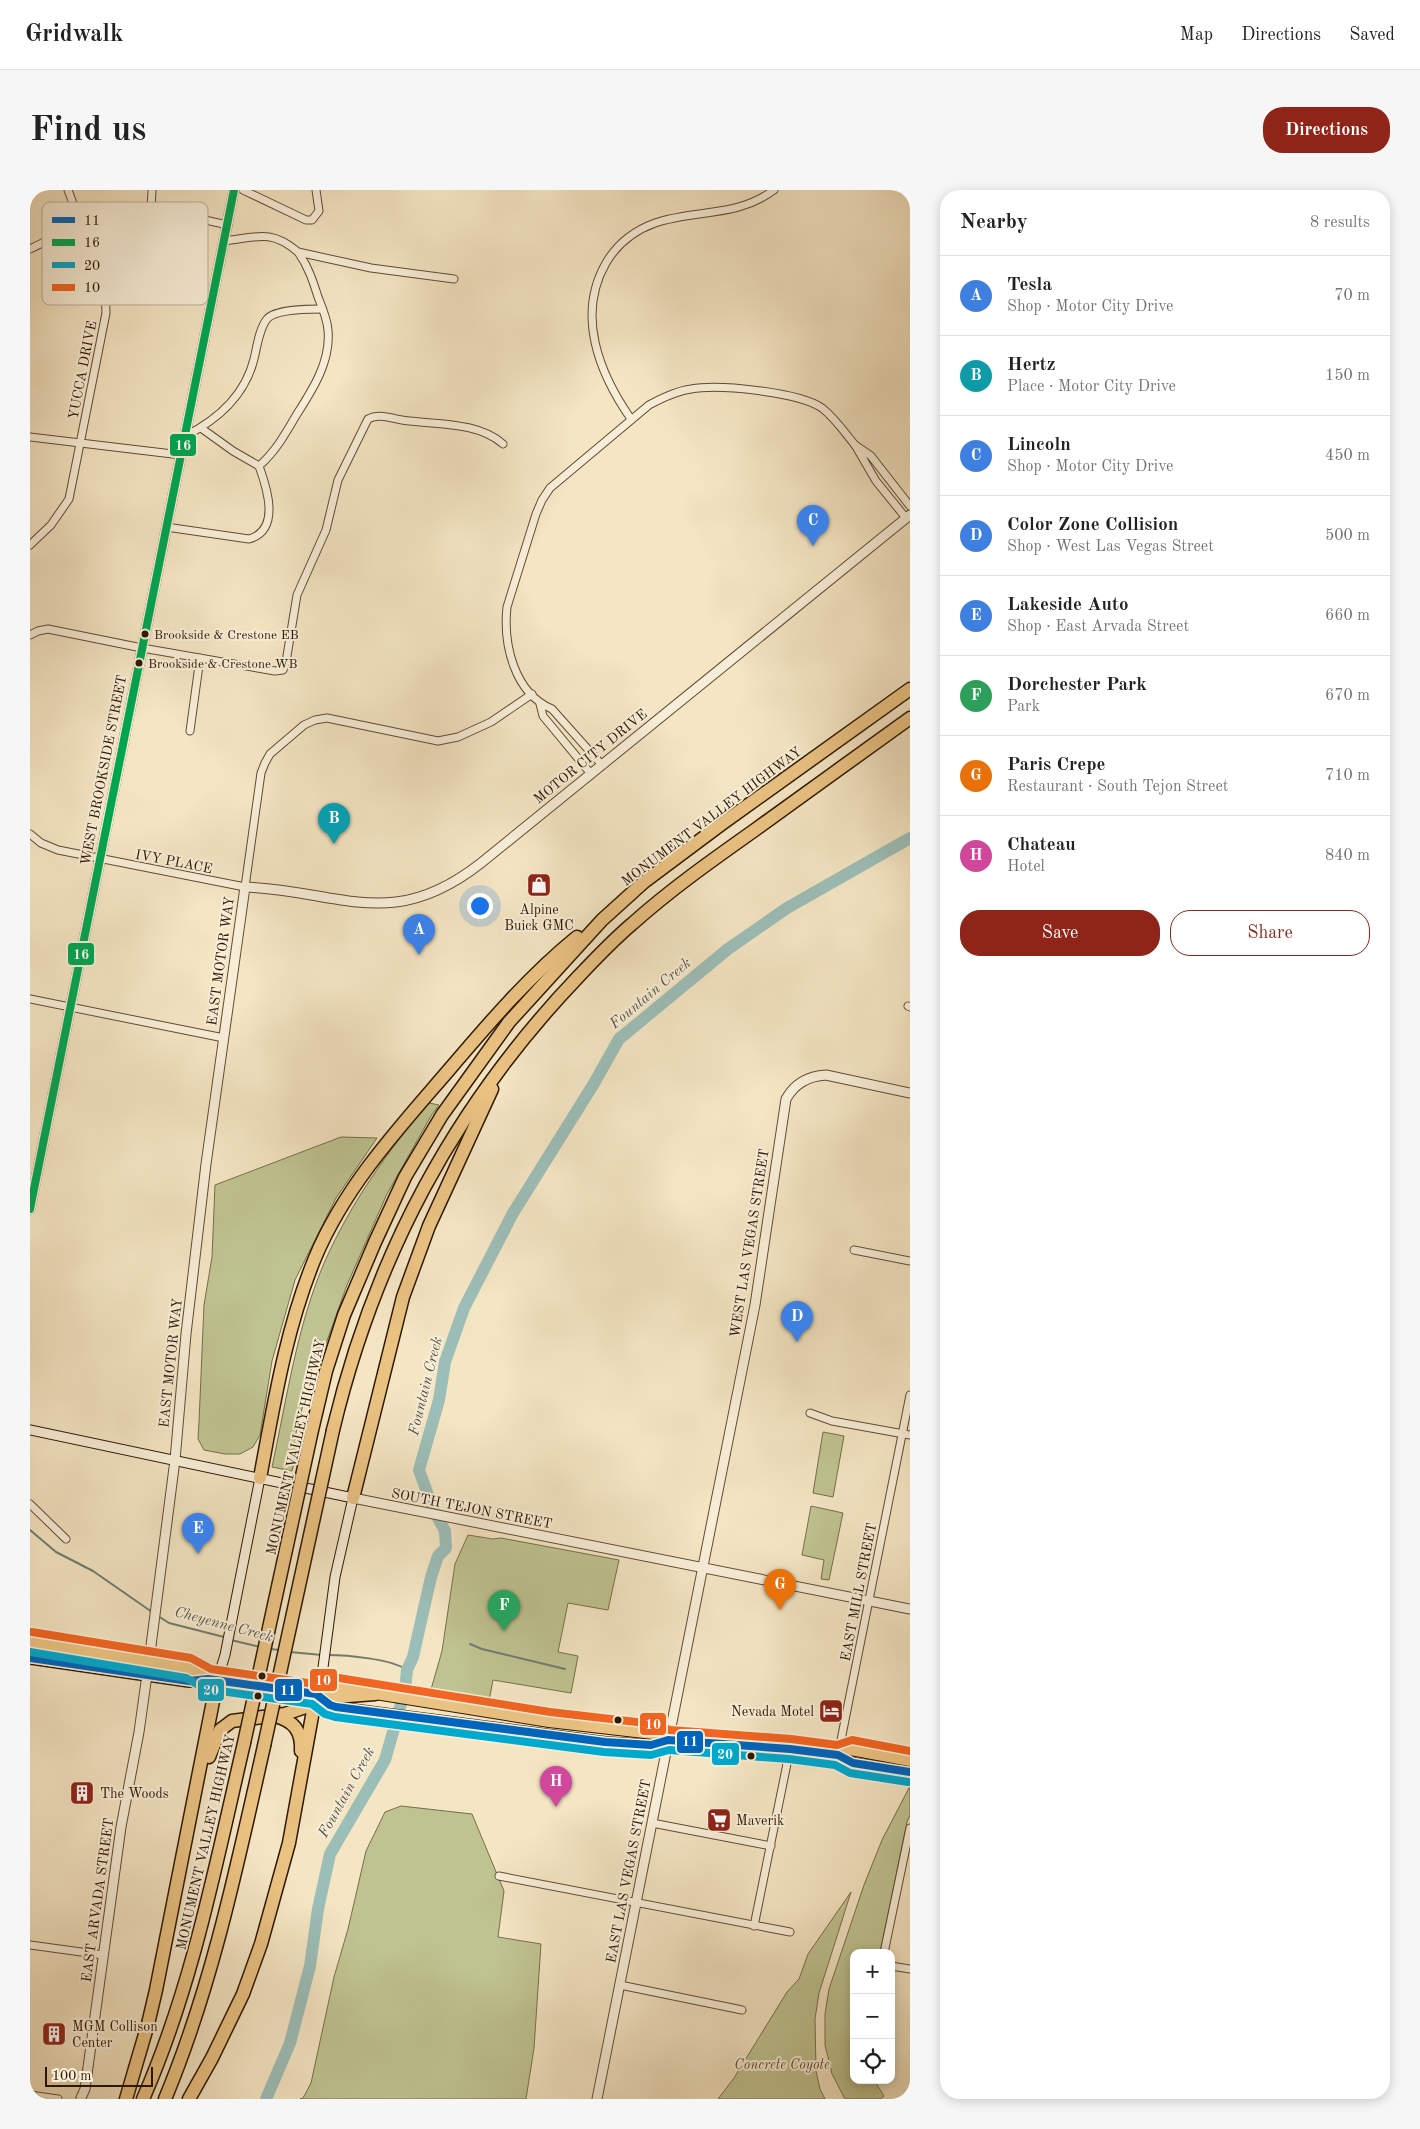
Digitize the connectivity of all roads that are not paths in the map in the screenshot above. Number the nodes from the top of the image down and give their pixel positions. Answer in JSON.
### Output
{"nodes":[{"id":1,"x":68,"y":190,"type":"edge"},
{"id":2,"x":234,"y":190,"type":"edge"},
{"id":3,"x":243,"y":190,"type":"edge"},
{"id":4,"x":316,"y":190,"type":"edge"},
{"id":5,"x":774,"y":190,"type":"edge"},
{"id":6,"x":72,"y":202,"type":"edge"},
{"id":7,"x":208,"y":221,"type":"edge"},
{"id":8,"x":228,"y":225,"type":"junction"},
{"id":9,"x":224,"y":241,"type":"junction"},
{"id":10,"x":42,"y":243,"type":"edge"},
{"id":11,"x":30,"y":249,"type":"edge"},
{"id":12,"x":298,"y":252,"type":"junction"},
{"id":13,"x":454,"y":279,"type":"dead end"},
{"id":14,"x":106,"y":305,"type":"edge"},
{"id":15,"x":322,"y":309,"type":"junction"},
{"id":16,"x":631,"y":419,"type":"junction"},
{"id":17,"x":201,"y":428,"type":"junction"},
{"id":18,"x":185,"y":436,"type":"junction"},
{"id":19,"x":30,"y":437,"type":"edge"},
{"id":20,"x":500,"y":442,"type":"dead end"},
{"id":21,"x":81,"y":443,"type":"junction"},
{"id":22,"x":855,"y":445,"type":"junction"},
{"id":23,"x":181,"y":455,"type":"junction"},
{"id":24,"x":259,"y":466,"type":"junction"},
{"id":25,"x":910,"y":506,"type":"edge"},
{"id":26,"x":908,"y":516,"type":"edge"},
{"id":27,"x":166,"y":526,"type":"junction"},
{"id":28,"x":30,"y":545,"type":"edge"},
{"id":29,"x":30,"y":635,"type":"edge"},
{"id":30,"x":142,"y":648,"type":"junction"},
{"id":31,"x":200,"y":658,"type":"junction"},
{"id":32,"x":910,"y":689,"type":"edge"},
{"id":33,"x":532,"y":694,"type":"junction"},
{"id":34,"x":540,"y":704,"type":"junction"},
{"id":35,"x":910,"y":718,"type":"edge"},
{"id":36,"x":190,"y":731,"type":"dead end"},
{"id":37,"x":602,"y":765,"type":"junction"},
{"id":38,"x":591,"y":774,"type":"junction"},
{"id":39,"x":30,"y":834,"type":"edge"},
{"id":40,"x":99,"y":859,"type":"junction"},
{"id":41,"x":244,"y":887,"type":"junction"},
{"id":42,"x":618,"y":905,"type":"junction"},
{"id":43,"x":30,"y":999,"type":"edge"},
{"id":44,"x":70,"y":1007,"type":"junction"},
{"id":45,"x":224,"y":1038,"type":"junction"},
{"id":46,"x":512,"y":1051,"type":"junction"},
{"id":47,"x":910,"y":1093,"type":"edge"},
{"id":48,"x":30,"y":1209,"type":"edge"},
{"id":49,"x":854,"y":1250,"type":"dead end"},
{"id":50,"x":910,"y":1261,"type":"edge"},
{"id":51,"x":910,"y":1396,"type":"edge"},
{"id":52,"x":733,"y":1413,"type":"joint"},
{"id":53,"x":810,"y":1413,"type":"dead end"},
{"id":54,"x":30,"y":1430,"type":"edge"},
{"id":55,"x":906,"y":1434,"type":"edge"},
{"id":56,"x":175,"y":1460,"type":"junction"},
{"id":57,"x":260,"y":1478,"type":"junction"},
{"id":58,"x":353,"y":1498,"type":"junction"},
{"id":59,"x":30,"y":1504,"type":"edge"},
{"id":60,"x":66,"y":1539,"type":"dead end"},
{"id":61,"x":702,"y":1568,"type":"junction"},
{"id":62,"x":868,"y":1601,"type":"junction"},
{"id":63,"x":910,"y":1609,"type":"edge"},
{"id":64,"x":30,"y":1642,"type":"edge"},
{"id":65,"x":30,"y":1658,"type":"edge"},
{"id":66,"x":149,"y":1661,"type":"junction"},
{"id":67,"x":147,"y":1675,"type":"junction"},
{"id":68,"x":213,"y":1680,"type":"junction"},
{"id":69,"x":375,"y":1694,"type":"joint"},
{"id":70,"x":338,"y":1697,"type":"junction"},
{"id":71,"x":318,"y":1699,"type":"junction"},
{"id":72,"x":273,"y":1715,"type":"junction"},
{"id":73,"x":668,"y":1740,"type":"junction"},
{"id":74,"x":790,"y":1749,"type":"junction"},
{"id":75,"x":838,"y":1755,"type":"junction"},
{"id":76,"x":910,"y":1761,"type":"edge"},
{"id":77,"x":910,"y":1772,"type":"edge"},
{"id":78,"x":652,"y":1823,"type":"junction"},
{"id":79,"x":292,"y":1826,"type":"junction"},
{"id":80,"x":910,"y":1828,"type":"edge"},
{"id":81,"x":770,"y":1846,"type":"junction"},
{"id":82,"x":182,"y":1858,"type":"junction"},
{"id":83,"x":499,"y":1876,"type":"dead end"},
{"id":84,"x":636,"y":1903,"type":"junction"},
{"id":85,"x":754,"y":1926,"type":"junction"},
{"id":86,"x":790,"y":1932,"type":"dead end"},
{"id":87,"x":30,"y":1945,"type":"edge"},
{"id":88,"x":885,"y":1949,"type":"edge"},
{"id":89,"x":103,"y":1955,"type":"junction"},
{"id":90,"x":895,"y":1967,"type":"edge"},
{"id":91,"x":910,"y":1970,"type":"edge"},
{"id":92,"x":620,"y":1985,"type":"junction"},
{"id":93,"x":742,"y":2010,"type":"dead end"},
{"id":94,"x":30,"y":2095,"type":"edge"},
{"id":95,"x":58,"y":2099,"type":"edge"},
{"id":96,"x":80,"y":2099,"type":"edge"},
{"id":97,"x":126,"y":2099,"type":"edge"},
{"id":98,"x":143,"y":2099,"type":"edge"},
{"id":99,"x":164,"y":2099,"type":"edge"},
{"id":100,"x":189,"y":2099,"type":"edge"},
{"id":101,"x":597,"y":2099,"type":"edge"}],
"edges":[{"from":1,"to":6,"type":"street","name":"YUCCA DRIVE"},
{"from":2,"to":8,"type":"street","name":"WEST BROOKSIDE STREET"},
{"from":3,"to":4,"type":"street"},
{"from":5,"to":16,"type":"street"},
{"from":7,"to":8,"type":"street"},
{"from":8,"to":9,"type":"street","name":"WEST BROOKSIDE STREET"},
{"from":9,"to":12,"type":"street"},
{"from":9,"to":18,"type":"street","name":"WEST BROOKSIDE STREET"},
{"from":10,"to":11,"type":"street"},
{"from":12,"to":13,"type":"street"},
{"from":12,"to":15,"type":"street"},
{"from":14,"to":21,"type":"street","name":"YUCCA DRIVE"},
{"from":15,"to":17,"type":"street"},
{"from":15,"to":24,"type":"street"},
{"from":16,"to":22,"type":"street"},
{"from":16,"to":33,"type":"street"},
{"from":17,"to":18,"type":"street"},
{"from":17,"to":24,"type":"street"},
{"from":18,"to":23,"type":"street","name":"WEST BROOKSIDE STREET"},
{"from":19,"to":21,"type":"street"},
{"from":20,"to":31,"type":"street"},
{"from":21,"to":23,"type":"street"},
{"from":21,"to":28,"type":"street","name":"YUCCA DRIVE"},
{"from":22,"to":25,"type":"street"},
{"from":22,"to":26,"type":"street"},
{"from":23,"to":27,"type":"street","name":"WEST BROOKSIDE STREET"},
{"from":24,"to":27,"type":"street"},
{"from":26,"to":37,"type":"street","name":"MOTOR CITY DRIVE"},
{"from":27,"to":30,"type":"street","name":"WEST BROOKSIDE STREET"},
{"from":29,"to":30,"type":"street"},
{"from":30,"to":31,"type":"street"},
{"from":30,"to":40,"type":"street","name":"WEST BROOKSIDE STREET"},
{"from":31,"to":36,"type":"street"},
{"from":32,"to":42,"type":"highway","name":"MONUMENT VALLEY HIGHWAY"},
{"from":33,"to":34,"type":"street"},
{"from":33,"to":41,"type":"street","name":"EAST MOTOR WAY"},
{"from":34,"to":37,"type":"street"},
{"from":34,"to":38,"type":"street"},
{"from":35,"to":46,"type":"highway"},
{"from":37,"to":38,"type":"street","name":"MOTOR CITY DRIVE"},
{"from":38,"to":41,"type":"street","name":"MOTOR CITY DRIVE"},
{"from":39,"to":40,"type":"street","name":"IVY PLACE"},
{"from":40,"to":41,"type":"street","name":"IVY PLACE"},
{"from":40,"to":44,"type":"street","name":"WEST BROOKSIDE STREET"},
{"from":41,"to":45,"type":"street","name":"EAST MOTOR WAY"},
{"from":42,"to":57,"type":"highway"},
{"from":42,"to":98,"type":"highway","name":"MONUMENT VALLEY HIGHWAY","bridge":true},
{"from":43,"to":44,"type":"street"},
{"from":44,"to":45,"type":"street"},
{"from":44,"to":48,"type":"street","name":"WEST BROOKSIDE STREET"},
{"from":45,"to":56,"type":"street","name":"EAST MOTOR WAY"},
{"from":46,"to":58,"type":"highway"},
{"from":46,"to":99,"type":"highway","bridge":true},
{"from":47,"to":52,"type":"street","name":"WEST LAS VEGAS STREET"},
{"from":49,"to":50,"type":"street"},
{"from":51,"to":55,"type":"street","name":"EAST MILL STREET"},
{"from":52,"to":61,"type":"street","name":"EAST LAS VEGAS STREET"},
{"from":53,"to":55,"type":"street"},
{"from":54,"to":56,"type":"street","name":"SOUTH TEJON STREET"},
{"from":55,"to":62,"type":"street","name":"EAST MILL STREET"},
{"from":56,"to":57,"type":"street","name":"SOUTH TEJON STREET"},
{"from":56,"to":66,"type":"street"},
{"from":57,"to":58,"type":"street","name":"SOUTH TEJON STREET"},
{"from":57,"to":68,"type":"street"},
{"from":58,"to":61,"type":"street","name":"SOUTH TEJON STREET"},
{"from":58,"to":71,"type":"street"},
{"from":59,"to":60,"type":"street"},
{"from":61,"to":62,"type":"street","name":"SOUTH TEJON STREET"},
{"from":61,"to":73,"type":"street","name":"EAST LAS VEGAS STREET"},
{"from":62,"to":63,"type":"street","name":"SOUTH TEJON STREET"},
{"from":62,"to":75,"type":"street","name":"EAST MILL STREET"},
{"from":64,"to":66,"type":"highway"},
{"from":65,"to":67,"type":"highway"},
{"from":66,"to":68,"type":"highway"},
{"from":67,"to":68,"type":"highway"},
{"from":67,"to":89,"type":"street","name":"EAST ARVADA STREET"},
{"from":68,"to":71,"type":"highway"},
{"from":68,"to":82,"type":"highway"},
{"from":69,"to":70,"type":"highway"},
{"from":69,"to":73,"type":"main road"},
{"from":70,"to":71,"type":"highway"},
{"from":70,"to":73,"type":"main road"},
{"from":71,"to":72,"type":"highway"},
{"from":71,"to":79,"type":"highway"},
{"from":72,"to":79,"type":"highway"},
{"from":72,"to":82,"type":"highway"},
{"from":73,"to":74,"type":"main road"},
{"from":73,"to":78,"type":"street","name":"EAST LAS VEGAS STREET"},
{"from":74,"to":75,"type":"main road"},
{"from":74,"to":81,"type":"street"},
{"from":75,"to":76,"type":"main road"},
{"from":75,"to":77,"type":"main road"},
{"from":78,"to":81,"type":"street"},
{"from":78,"to":84,"type":"street","name":"EAST LAS VEGAS STREET"},
{"from":79,"to":100,"type":"highway"},
{"from":80,"to":88,"type":"street"},
{"from":81,"to":85,"type":"street"},
{"from":82,"to":97,"type":"highway"},
{"from":83,"to":84,"type":"street"},
{"from":84,"to":85,"type":"street"},
{"from":84,"to":92,"type":"street","name":"EAST LAS VEGAS STREET"},
{"from":85,"to":86,"type":"street"},
{"from":87,"to":89,"type":"street"},
{"from":89,"to":96,"type":"street","name":"EAST ARVADA STREET"},
{"from":90,"to":91,"type":"street"},
{"from":92,"to":93,"type":"street"},
{"from":92,"to":101,"type":"street","name":"EAST LAS VEGAS STREET"},
{"from":94,"to":95,"type":"street"}]}
